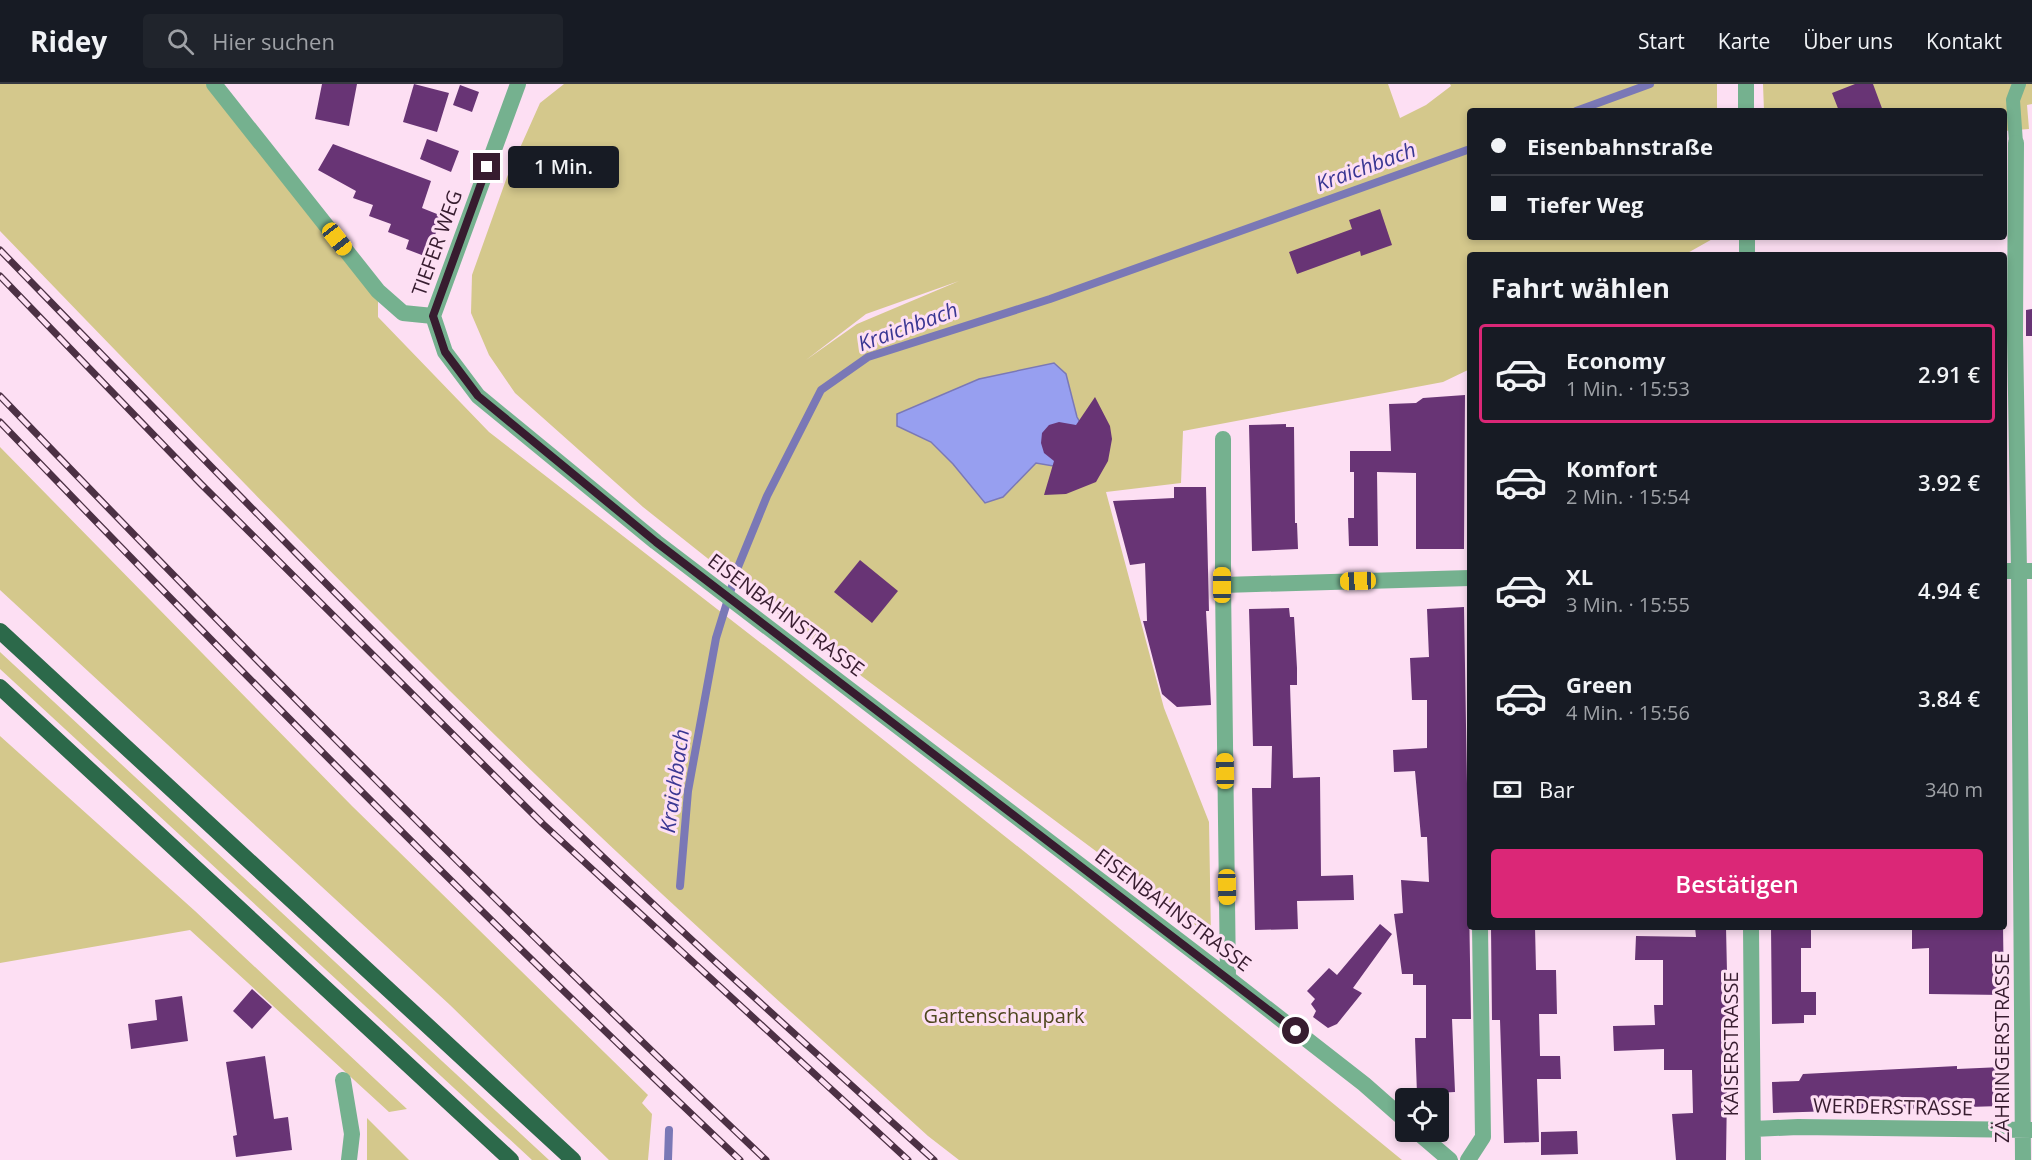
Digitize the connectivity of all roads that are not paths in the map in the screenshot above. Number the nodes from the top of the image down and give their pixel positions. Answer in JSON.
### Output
{"nodes":[{"id":1,"x":214,"y":84,"type":"edge"},
{"id":2,"x":518,"y":84,"type":"edge"},
{"id":3,"x":1746,"y":84,"type":"edge"},
{"id":4,"x":2019,"y":84,"type":"edge"},
{"id":5,"x":1746,"y":108,"type":"edge"},
{"id":6,"x":2016,"y":143,"type":"joint"},
{"id":7,"x":433,"y":316,"type":"junction"},
{"id":8,"x":1223,"y":439,"type":"dead end"},
{"id":9,"x":2018,"y":571,"type":"edge"},
{"id":10,"x":1467,"y":578,"type":"edge"},
{"id":11,"x":1222,"y":585,"type":"junction"},
{"id":12,"x":0,"y":631,"type":"edge"},
{"id":13,"x":0,"y":687,"type":"edge"},
{"id":14,"x":1480,"y":930,"type":"edge"},
{"id":15,"x":1751,"y":930,"type":"edge"},
{"id":16,"x":1228,"y":978,"type":"junction"},
{"id":17,"x":343,"y":1080,"type":"dead end"},
{"id":18,"x":1395,"y":1111,"type":"edge"},
{"id":19,"x":1753,"y":1129,"type":"junction"},
{"id":20,"x":2028,"y":1130,"type":"edge"},
{"id":21,"x":1429,"y":1142,"type":"edge"},
{"id":22,"x":349,"y":1160,"type":"edge"},
{"id":23,"x":511,"y":1160,"type":"edge"},
{"id":24,"x":573,"y":1160,"type":"edge"},
{"id":25,"x":1450,"y":1160,"type":"edge"},
{"id":26,"x":1468,"y":1160,"type":"edge"},
{"id":27,"x":1753,"y":1160,"type":"edge"},
{"id":28,"x":2023,"y":1160,"type":"edge"}],
"edges":[{"from":1,"to":7,"type":"street"},
{"from":2,"to":7,"type":"street","name":"TIEFER WEG"},
{"from":3,"to":5,"type":"street"},
{"from":4,"to":6,"type":"lane"},
{"from":6,"to":9,"type":"street","name":"ZÄHRINGERSTRASSE"},
{"from":7,"to":16,"type":"street","name":"EISENBAHNSTRASSE"},
{"from":8,"to":11,"type":"street"},
{"from":9,"to":20,"type":"street","name":"ZÄHRINGERSTRASSE"},
{"from":10,"to":11,"type":"street"},
{"from":11,"to":16,"type":"street"},
{"from":12,"to":24,"type":"highway"},
{"from":13,"to":23,"type":"highway"},
{"from":14,"to":26,"type":"street"},
{"from":15,"to":19,"type":"street","name":"KAISERSTRASSE"},
{"from":16,"to":18,"type":"street","name":"EISENBAHNSTRASSE"},
{"from":17,"to":22,"type":"street"},
{"from":19,"to":20,"type":"street","name":"WERDERSTRASSE"},
{"from":19,"to":27,"type":"street","name":"KAISERSTRASSE"},
{"from":20,"to":28,"type":"street","name":"ZÄHRINGERSTRASSE"},
{"from":21,"to":25,"type":"street"}]}
